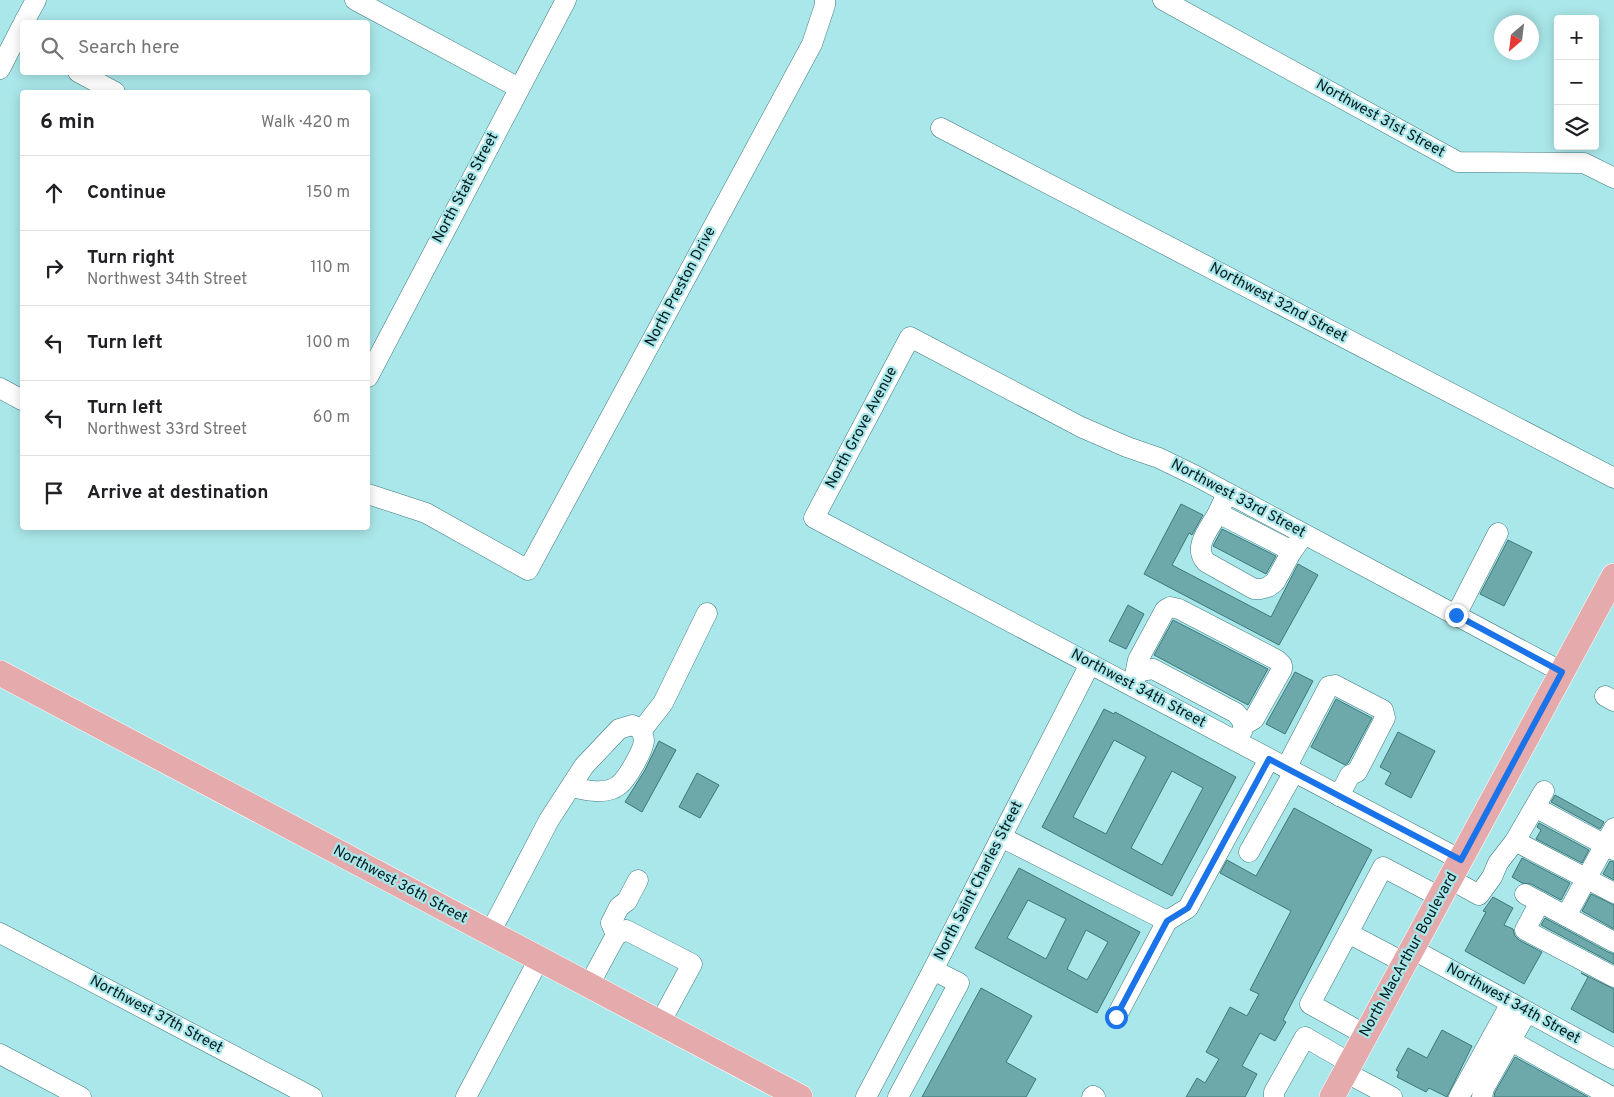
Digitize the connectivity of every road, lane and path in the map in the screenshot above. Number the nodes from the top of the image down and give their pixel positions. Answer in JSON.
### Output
{"nodes":[{"id":1,"x":36,"y":0,"type":"edge"},
{"id":2,"x":355,"y":0,"type":"edge"},
{"id":3,"x":566,"y":0,"type":"edge"},
{"id":4,"x":825,"y":0,"type":"edge"},
{"id":5,"x":1162,"y":0,"type":"edge"},
{"id":6,"x":24,"y":20,"type":"edge"},
{"id":7,"x":17,"y":33,"type":"edge"},
{"id":8,"x":0,"y":69,"type":"edge"},
{"id":9,"x":84,"y":75,"type":"edge"},
{"id":10,"x":519,"y":88,"type":"junction"},
{"id":11,"x":111,"y":90,"type":"edge"},
{"id":12,"x":941,"y":128,"type":"dead end"},
{"id":13,"x":1614,"y":178,"type":"edge"},
{"id":14,"x":910,"y":337,"type":"joint"},
{"id":15,"x":370,"y":373,"type":"edge"},
{"id":16,"x":0,"y":388,"type":"edge"},
{"id":17,"x":20,"y":399,"type":"edge"},
{"id":18,"x":1614,"y":478,"type":"edge"},
{"id":19,"x":1228,"y":493,"type":"junction"},
{"id":20,"x":370,"y":495,"type":"edge"},
{"id":21,"x":1218,"y":513,"type":"junction"},
{"id":22,"x":814,"y":518,"type":"joint"},
{"id":23,"x":1498,"y":533,"type":"dead end"},
{"id":24,"x":1303,"y":534,"type":"junction"},
{"id":25,"x":1292,"y":551,"type":"junction"},
{"id":26,"x":1612,"y":585,"type":"edge"},
{"id":27,"x":707,"y":613,"type":"dead end"},
{"id":28,"x":1456,"y":615,"type":"junction"},
{"id":29,"x":1090,"y":664,"type":"junction"},
{"id":30,"x":1562,"y":672,"type":"junction"},
{"id":31,"x":0,"y":673,"type":"edge"},
{"id":32,"x":1132,"y":680,"type":"junction"},
{"id":33,"x":1243,"y":723,"type":"junction"},
{"id":34,"x":642,"y":730,"type":"junction"},
{"id":35,"x":1237,"y":742,"type":"junction"},
{"id":36,"x":1283,"y":766,"type":"junction"},
{"id":37,"x":571,"y":786,"type":"junction"},
{"id":38,"x":1339,"y":796,"type":"junction"},
{"id":39,"x":1001,"y":837,"type":"junction"},
{"id":40,"x":1515,"y":841,"type":"junction"},
{"id":41,"x":1611,"y":841,"type":"edge"},
{"id":42,"x":1249,"y":852,"type":"dead end"},
{"id":43,"x":1587,"y":878,"type":"junction"},
{"id":44,"x":1450,"y":879,"type":"junction"},
{"id":45,"x":638,"y":880,"type":"dead end"},
{"id":46,"x":1614,"y":893,"type":"edge"},
{"id":47,"x":1566,"y":916,"type":"junction"},
{"id":48,"x":1167,"y":921,"type":"junction"},
{"id":49,"x":0,"y":933,"type":"edge"},
{"id":50,"x":490,"y":933,"type":"junction"},
{"id":51,"x":1348,"y":933,"type":"junction"},
{"id":52,"x":616,"y":935,"type":"junction"},
{"id":53,"x":1614,"y":942,"type":"edge"},
{"id":54,"x":1408,"y":956,"type":"junction"},
{"id":55,"x":539,"y":959,"type":"junction"},
{"id":56,"x":933,"y":970,"type":"junction"},
{"id":57,"x":1614,"y":977,"type":"edge"},
{"id":58,"x":589,"y":985,"type":"junction"},
{"id":59,"x":1519,"y":1007,"type":"junction"},
{"id":60,"x":1116,"y":1017,"type":"dead end"},
{"id":61,"x":660,"y":1023,"type":"junction"},
{"id":62,"x":1366,"y":1035,"type":"junction"},
{"id":63,"x":1511,"y":1041,"type":"junction"},
{"id":64,"x":0,"y":1054,"type":"edge"},
{"id":65,"x":1614,"y":1059,"type":"edge"},
{"id":66,"x":1348,"y":1068,"type":"junction"},
{"id":67,"x":870,"y":1090,"type":"edge"},
{"id":68,"x":81,"y":1097,"type":"edge"},
{"id":69,"x":312,"y":1097,"type":"edge"},
{"id":70,"x":466,"y":1097,"type":"edge"},
{"id":71,"x":800,"y":1097,"type":"edge"},
{"id":72,"x":898,"y":1097,"type":"edge"},
{"id":73,"x":1274,"y":1097,"type":"edge"},
{"id":74,"x":1332,"y":1097,"type":"edge"},
{"id":75,"x":1392,"y":1097,"type":"edge"},
{"id":76,"x":1459,"y":1097,"type":"edge"},
{"id":77,"x":1482,"y":1097,"type":"edge"},
{"id":78,"x":1612,"y":1097,"type":"edge"}],
"edges":[{"from":1,"to":6,"type":"street"},
{"from":2,"to":10,"type":"street"},
{"from":3,"to":10,"type":"street","name":"North State Street"},
{"from":4,"to":20,"type":"street","name":"North Preston Drive"},
{"from":5,"to":13,"type":"street","name":"Northwest 31st Street"},
{"from":7,"to":8,"type":"street"},
{"from":9,"to":11,"type":"street"},
{"from":10,"to":15,"type":"street","name":"North State Street"},
{"from":12,"to":18,"type":"street","name":"Northwest 32nd Street"},
{"from":14,"to":19,"type":"street","name":"Northwest 33rd Street"},
{"from":14,"to":22,"type":"street","name":"North Grove Avenue"},
{"from":16,"to":17,"type":"street"},
{"from":19,"to":21,"type":"street"},
{"from":19,"to":24,"type":"street","name":"Northwest 33rd Street"},
{"from":21,"to":25,"type":"street"},
{"from":21,"to":25,"type":"street"},
{"from":22,"to":29,"type":"street","name":"Northwest 34th Street"},
{"from":23,"to":28,"type":"street"},
{"from":24,"to":25,"type":"street"},
{"from":24,"to":28,"type":"street","name":"Northwest 33rd Street"},
{"from":26,"to":30,"type":"main road","name":"North MacArthur Boulevard"},
{"from":27,"to":34,"type":"street"},
{"from":28,"to":30,"type":"street","name":"Northwest 33rd Street"},
{"from":29,"to":32,"type":"street","name":"Northwest 34th Street"},
{"from":29,"to":39,"type":"street","name":"North Saint Charles Street"},
{"from":30,"to":44,"type":"main road","name":"North MacArthur Boulevard"},
{"from":31,"to":50,"type":"main road","name":"Northwest 36th Street"},
{"from":32,"to":33,"type":"street"},
{"from":32,"to":33,"type":"street"},
{"from":32,"to":35,"type":"street","name":"Northwest 34th Street"},
{"from":33,"to":35,"type":"street"},
{"from":34,"to":37,"type":"street"},
{"from":34,"to":37,"type":"street"},
{"from":35,"to":36,"type":"street","name":"Northwest 34th Street"},
{"from":36,"to":38,"type":"street","name":"Northwest 34th Street"},
{"from":36,"to":38,"type":"street"},
{"from":36,"to":42,"type":"street"},
{"from":36,"to":48,"type":"street"},
{"from":37,"to":50,"type":"street"},
{"from":38,"to":44,"type":"street","name":"Northwest 34th Street"},
{"from":39,"to":48,"type":"street"},
{"from":39,"to":56,"type":"street","name":"North Saint Charles Street"},
{"from":40,"to":41,"type":"street"},
{"from":40,"to":43,"type":"street"},
{"from":40,"to":44,"type":"street"},
{"from":41,"to":43,"type":"street"},
{"from":43,"to":46,"type":"street"},
{"from":43,"to":47,"type":"street"},
{"from":44,"to":51,"type":"street"},
{"from":44,"to":54,"type":"main road","name":"North MacArthur Boulevard"},
{"from":45,"to":52,"type":"street"},
{"from":47,"to":53,"type":"street"},
{"from":47,"to":57,"type":"street"},
{"from":48,"to":60,"type":"street"},
{"from":49,"to":69,"type":"street","name":"Northwest 37th Street"},
{"from":50,"to":55,"type":"main road","name":"Northwest 36th Street"},
{"from":51,"to":54,"type":"street","name":"Northwest 34th Street"},
{"from":51,"to":62,"type":"street"},
{"from":52,"to":58,"type":"street"},
{"from":52,"to":61,"type":"street"},
{"from":54,"to":59,"type":"street","name":"Northwest 34th Street"},
{"from":54,"to":62,"type":"main road","name":"North MacArthur Boulevard"},
{"from":55,"to":58,"type":"main road","name":"Northwest 36th Street"},
{"from":55,"to":70,"type":"street"},
{"from":56,"to":67,"type":"street","name":"North Saint Charles Street"},
{"from":56,"to":72,"type":"street"},
{"from":58,"to":61,"type":"main road","name":"Northwest 36th Street"},
{"from":59,"to":63,"type":"street"},
{"from":59,"to":65,"type":"street","name":"Northwest 34th Street"},
{"from":59,"to":76,"type":"street"},
{"from":61,"to":71,"type":"main road","name":"Northwest 36th Street"},
{"from":62,"to":66,"type":"main road","name":"North MacArthur Boulevard"},
{"from":63,"to":77,"type":"street"},
{"from":63,"to":78,"type":"street"},
{"from":64,"to":68,"type":"street"},
{"from":66,"to":73,"type":"street"},
{"from":66,"to":74,"type":"main road","name":"North MacArthur Boulevard"},
{"from":66,"to":75,"type":"street"},
{"from":67,"to":72,"type":"street"}]}
